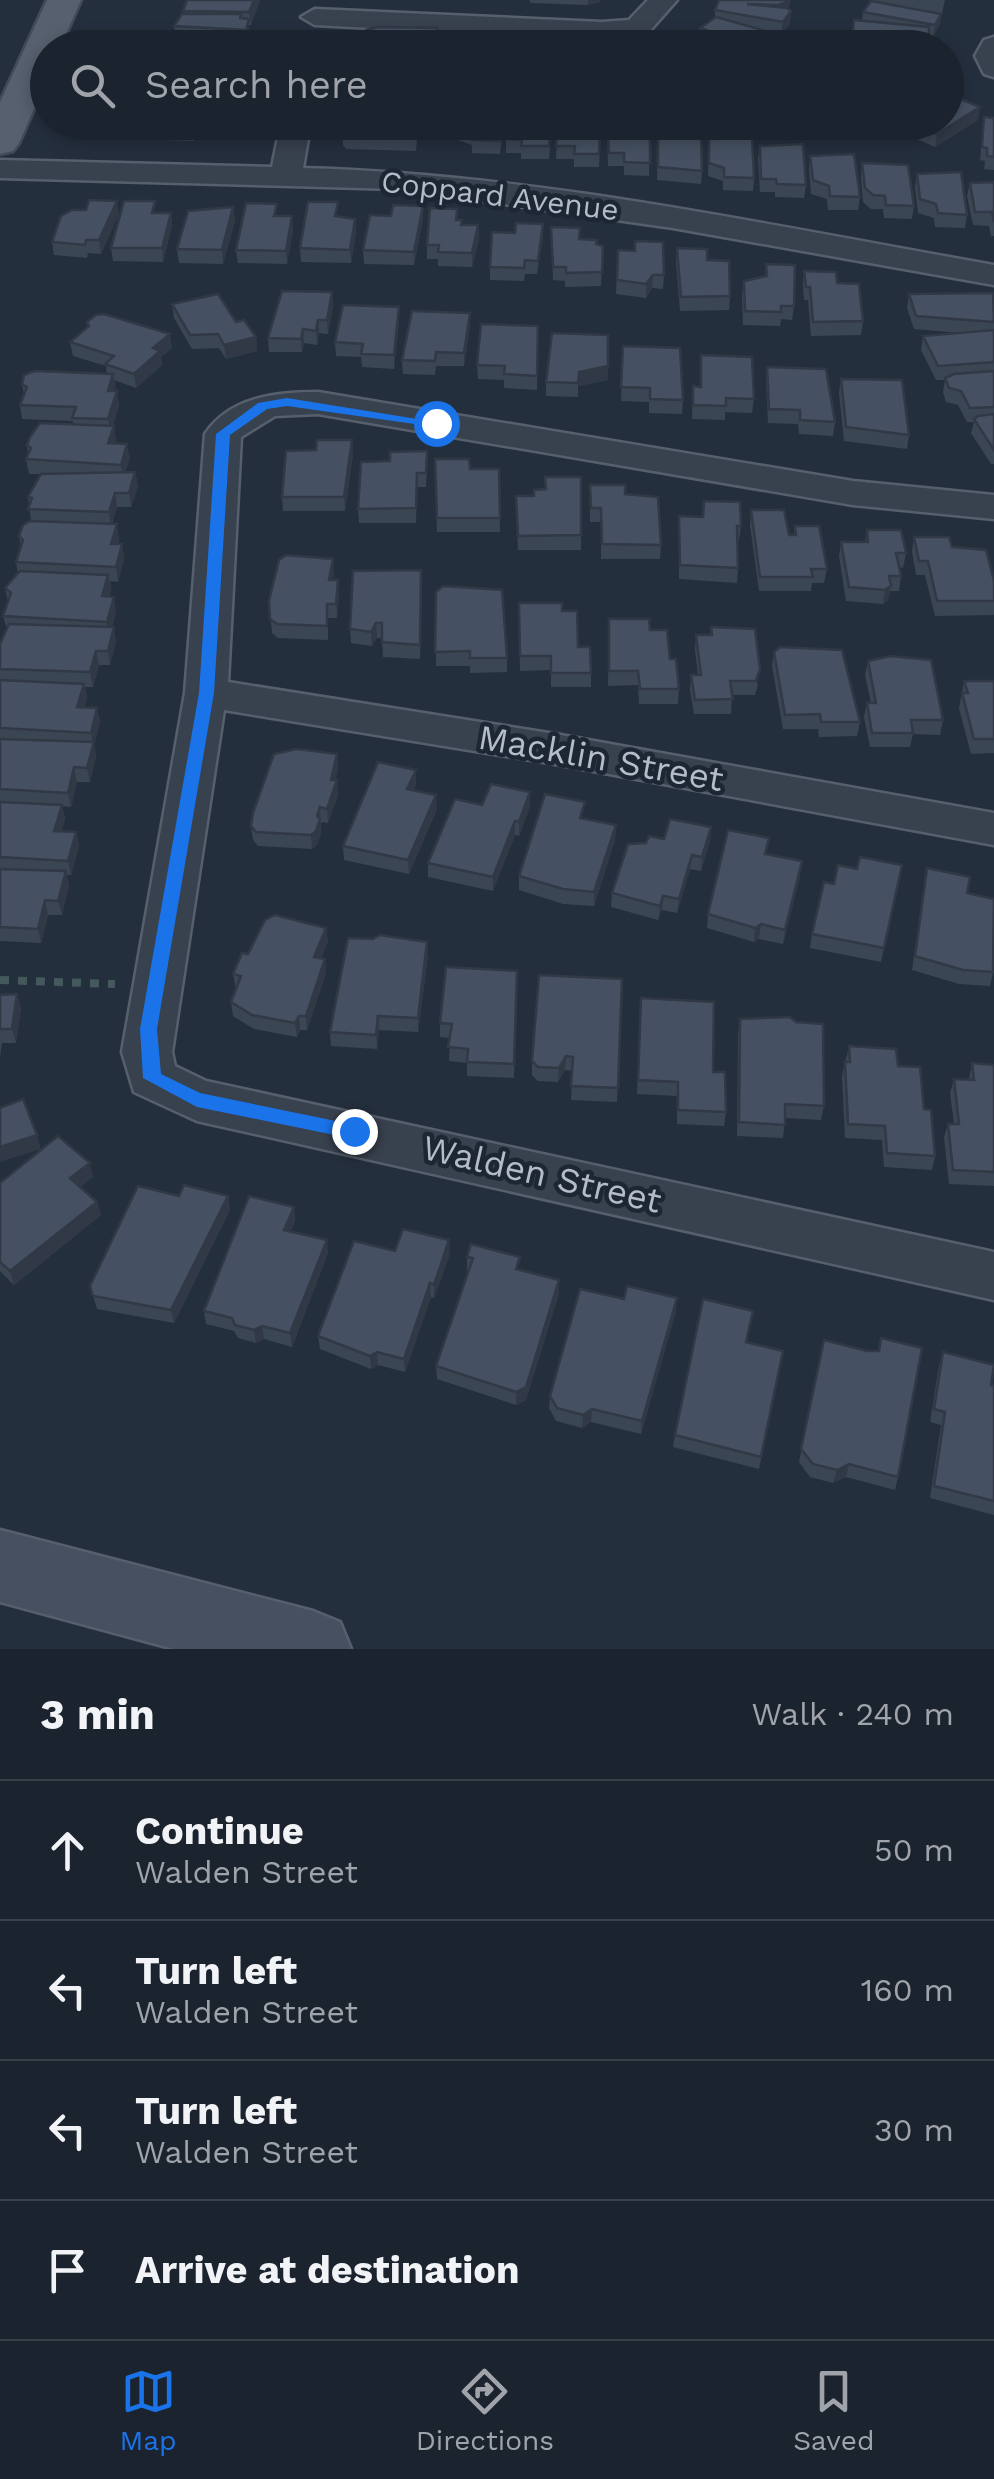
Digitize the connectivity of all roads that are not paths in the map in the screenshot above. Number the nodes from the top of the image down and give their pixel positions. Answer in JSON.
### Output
{"nodes":[{"id":1,"x":64,"y":0,"type":"edge"},
{"id":2,"x":664,"y":0,"type":"edge"},
{"id":3,"x":316,"y":8,"type":"edge"},
{"id":4,"x":51,"y":30,"type":"edge"},
{"id":5,"x":590,"y":30,"type":"edge"},
{"id":6,"x":614,"y":30,"type":"edge"},
{"id":7,"x":994,"y":46,"type":"edge"},
{"id":8,"x":994,"y":68,"type":"edge"},
{"id":9,"x":30,"y":76,"type":"edge"},
{"id":10,"x":293,"y":140,"type":"edge"},
{"id":11,"x":0,"y":144,"type":"edge"},
{"id":12,"x":0,"y":169,"type":"edge"},
{"id":13,"x":286,"y":176,"type":"junction"},
{"id":14,"x":994,"y":275,"type":"edge"},
{"id":15,"x":994,"y":508,"type":"edge"},
{"id":16,"x":206,"y":693,"type":"junction"},
{"id":17,"x":994,"y":830,"type":"edge"},
{"id":18,"x":994,"y":1276,"type":"edge"},
{"id":19,"x":0,"y":1566,"type":"edge"},
{"id":20,"x":313,"y":1649,"type":"edge"}],
"edges":[{"from":1,"to":4,"type":"main road"},
{"from":2,"to":6,"type":"street"},
{"from":3,"to":5,"type":"street"},
{"from":7,"to":8,"type":"street"},
{"from":9,"to":11,"type":"main road"},
{"from":10,"to":13,"type":"street"},
{"from":12,"to":13,"type":"street","name":"Coppard Avenue"},
{"from":13,"to":14,"type":"street","name":"Coppard Avenue"},
{"from":15,"to":16,"type":"street","name":"Walden Street"},
{"from":16,"to":17,"type":"street","name":"Macklin Street"},
{"from":16,"to":18,"type":"street","name":"Walden Street"},
{"from":19,"to":20,"type":"main road"}]}
